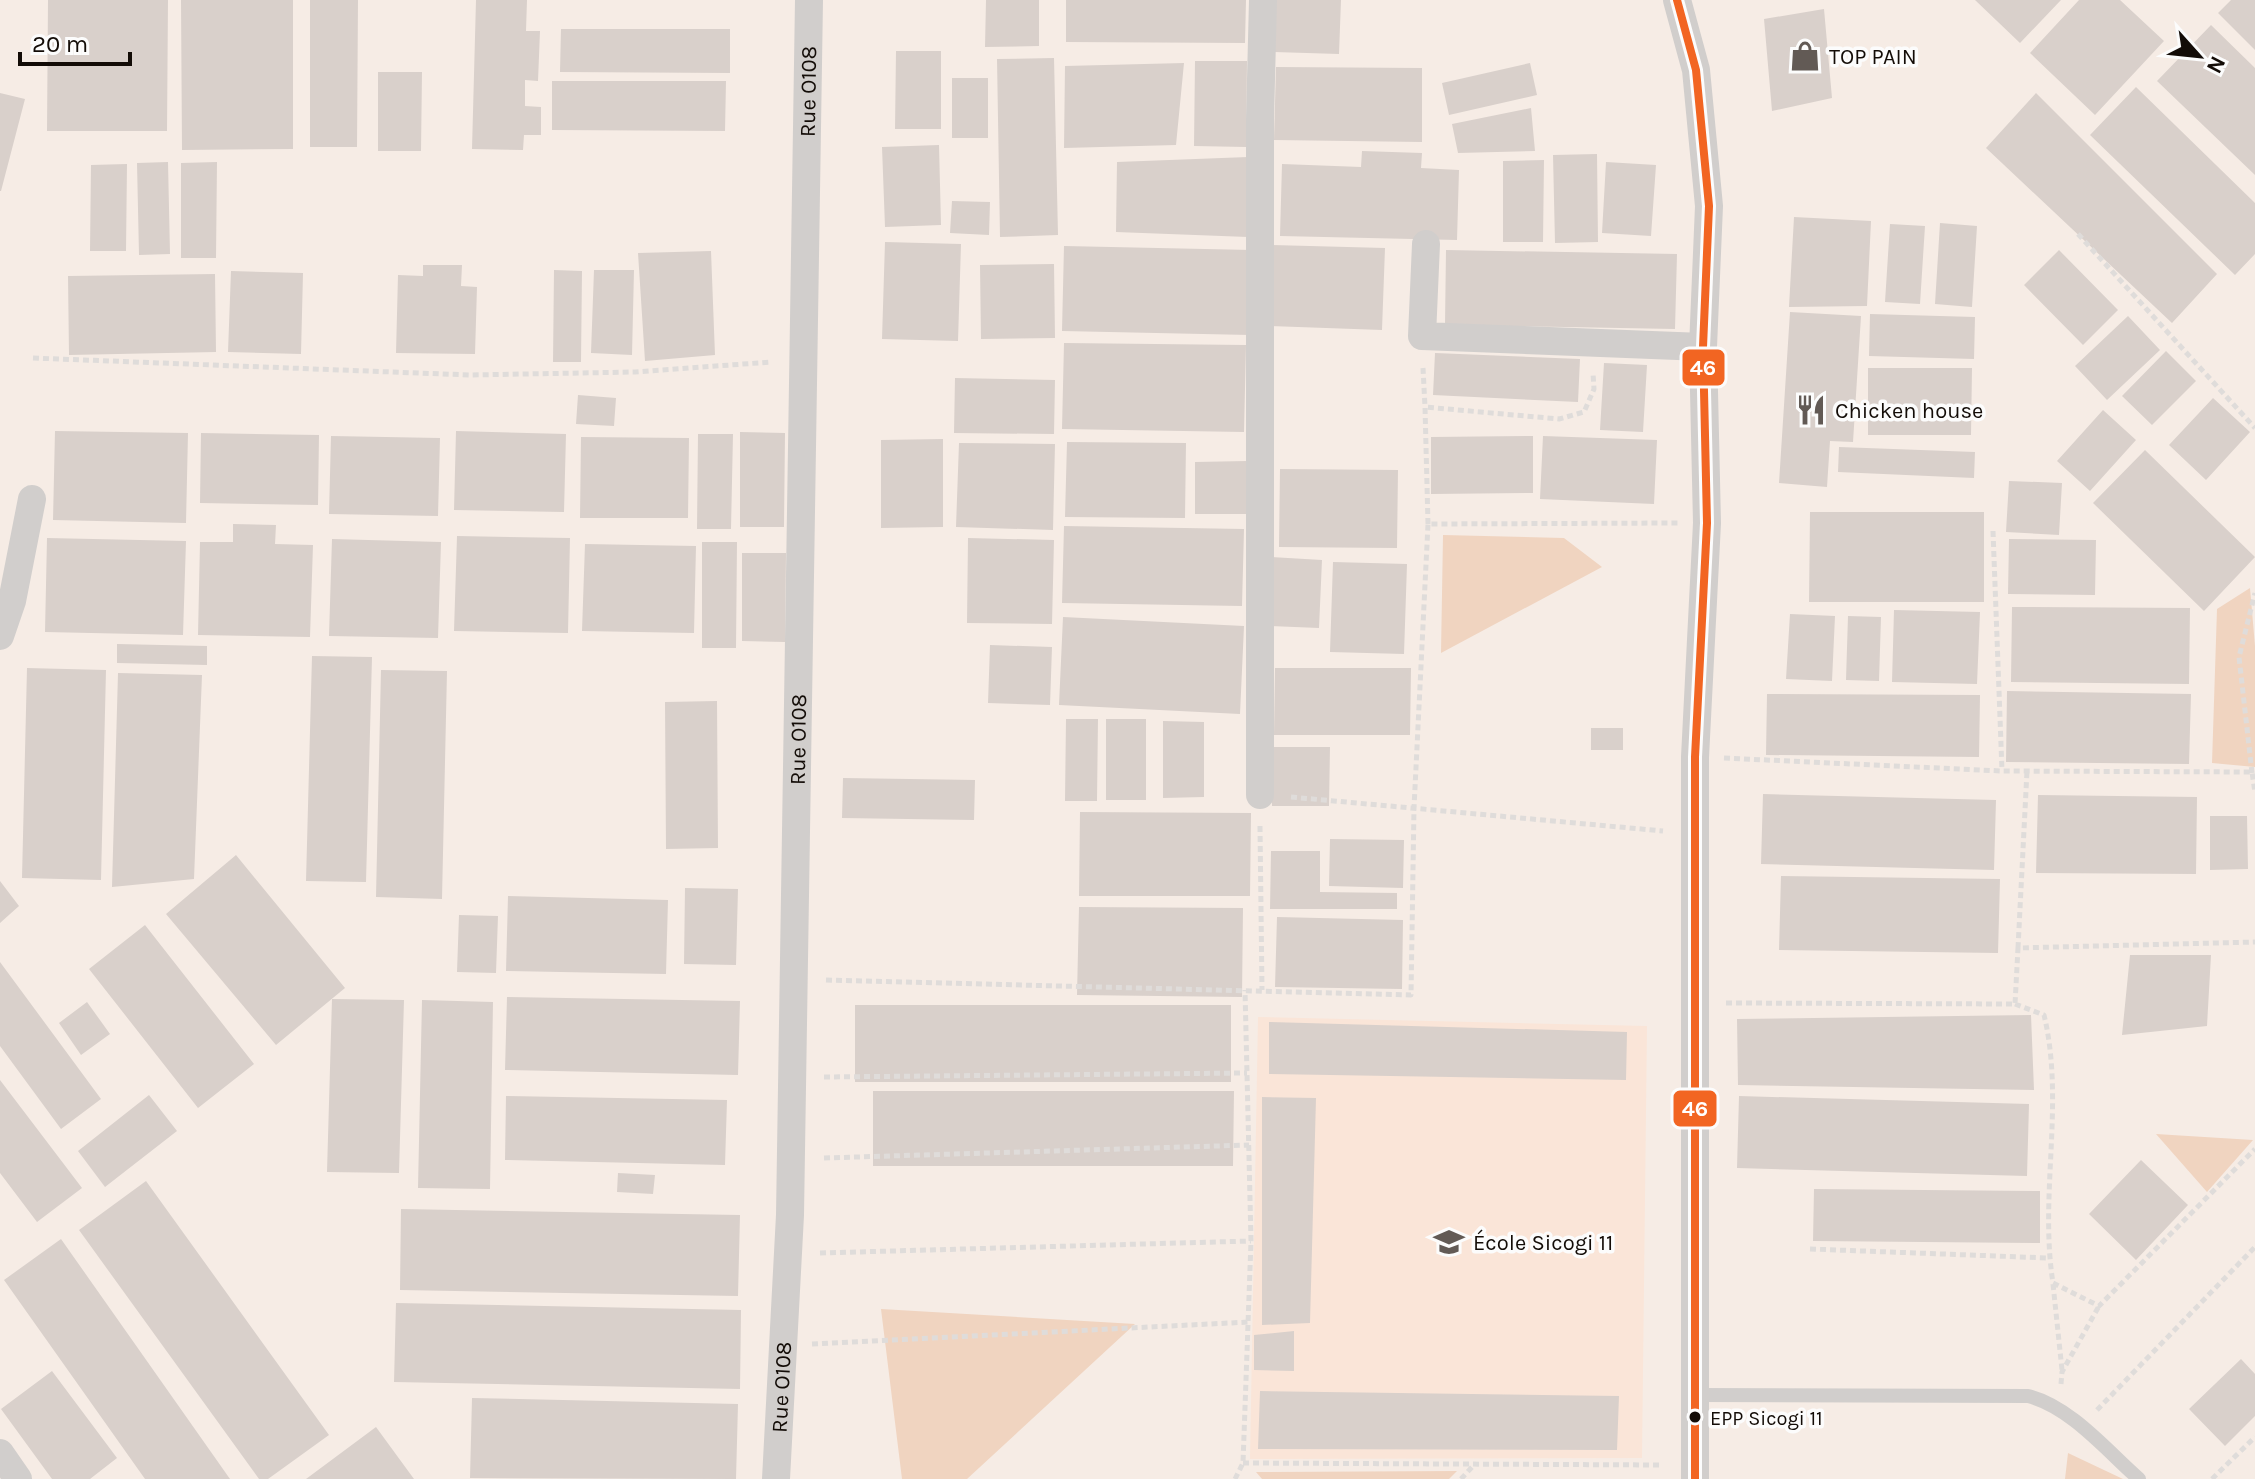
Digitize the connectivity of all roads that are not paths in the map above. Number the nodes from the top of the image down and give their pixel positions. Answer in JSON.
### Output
{"nodes":[{"id":1,"x":809,"y":0,"type":"edge"},
{"id":2,"x":1263,"y":0,"type":"edge"},
{"id":3,"x":1677,"y":0,"type":"edge"},
{"id":4,"x":1426,"y":244,"type":"dead end"},
{"id":5,"x":1703,"y":347,"type":"junction"},
{"id":6,"x":32,"y":499,"type":"dead end"},
{"id":7,"x":0,"y":636,"type":"edge"},
{"id":8,"x":1260,"y":795,"type":"road end"},
{"id":9,"x":1696,"y":1395,"type":"junction"},
{"id":10,"x":0,"y":1453,"type":"edge"},
{"id":11,"x":1695,"y":1472,"type":"edge"},
{"id":12,"x":18,"y":1479,"type":"edge"},
{"id":13,"x":776,"y":1479,"type":"edge"},
{"id":14,"x":2139,"y":1479,"type":"edge"}],
"edges":[{"from":1,"to":13,"type":"street","name":"Rue O108"},
{"from":2,"to":8,"type":"street"},
{"from":3,"to":5,"type":"street"},
{"from":4,"to":5,"type":"street"},
{"from":5,"to":9,"type":"street"},
{"from":6,"to":7,"type":"street"},
{"from":9,"to":11,"type":"street"},
{"from":9,"to":14,"type":"lane"},
{"from":10,"to":12,"type":"street"}]}
